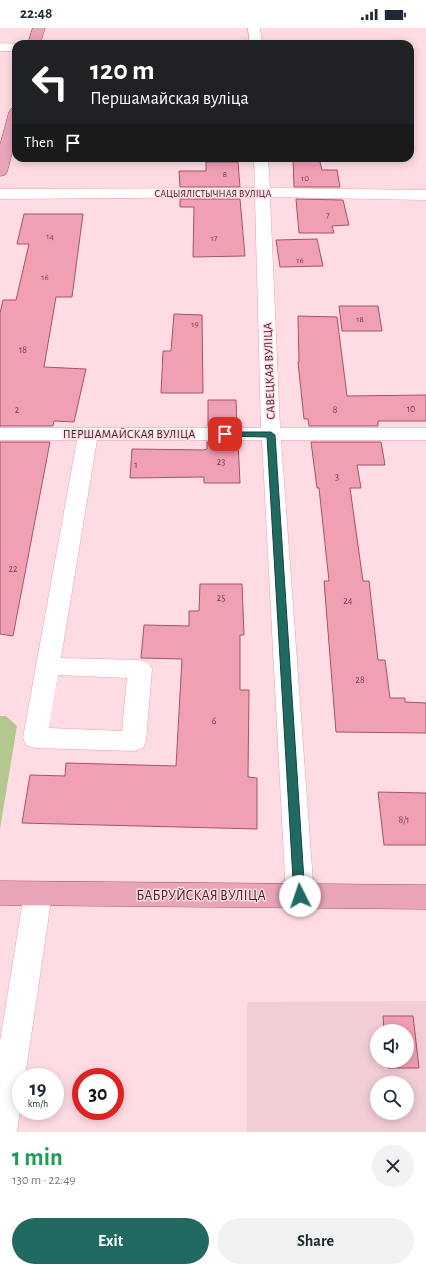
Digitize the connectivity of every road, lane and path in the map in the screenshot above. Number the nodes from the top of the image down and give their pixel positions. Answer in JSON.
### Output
{"nodes":[{"id":1,"x":39,"y":28,"type":"edge"},
{"id":2,"x":254,"y":28,"type":"edge"},
{"id":3,"x":35,"y":40,"type":"edge"},
{"id":4,"x":256,"y":40,"type":"edge"},
{"id":5,"x":0,"y":47,"type":"edge"},
{"id":6,"x":12,"y":47,"type":"edge"},
{"id":7,"x":12,"y":127,"type":"edge"},
{"id":8,"x":261,"y":162,"type":"edge"},
{"id":9,"x":0,"y":172,"type":"edge"},
{"id":10,"x":263,"y":192,"type":"junction"},
{"id":11,"x":0,"y":194,"type":"edge"},
{"id":12,"x":426,"y":195,"type":"edge"},
{"id":13,"x":0,"y":434,"type":"edge"},
{"id":14,"x":88,"y":434,"type":"junction"},
{"id":15,"x":426,"y":434,"type":"edge"},
{"id":16,"x":271,"y":435,"type":"junction"},
{"id":17,"x":47,"y":666,"type":"junction"},
{"id":18,"x":0,"y":894,"type":"edge"},
{"id":19,"x":38,"y":894,"type":"junction"},
{"id":20,"x":300,"y":896,"type":"junction"},
{"id":21,"x":426,"y":897,"type":"edge"},
{"id":22,"x":1,"y":1132,"type":"edge"}],
"edges":[{"from":1,"to":3,"type":"main road"},
{"from":2,"to":4,"type":"street"},
{"from":5,"to":6,"type":"street"},
{"from":7,"to":9,"type":"main road"},
{"from":8,"to":10,"type":"street","name":"САВЕЦКАЯ ВУЛІЦА"},
{"from":10,"to":11,"type":"street","name":"САЦЫЯЛІСТЫЧНАЯ ВУЛІЦА"},
{"from":10,"to":12,"type":"street","name":"САЦЫЯЛІСТЫЧНАЯ ВУЛІЦА"},
{"from":10,"to":16,"type":"street","name":"САВЕЦКАЯ ВУЛІЦА"},
{"from":13,"to":14,"type":"street","name":"ПЕРШАМАЙСКАЯ ВУЛІЦА"},
{"from":14,"to":16,"type":"street","name":"ПЕРШАМАЙСКАЯ ВУЛІЦА"},
{"from":14,"to":17,"type":"street"},
{"from":15,"to":16,"type":"street","name":"ПЕРШАМАЙСКАЯ ВУЛІЦА"},
{"from":16,"to":20,"type":"street","name":"САВЕЦКАЯ ВУЛІЦА"},
{"from":17,"to":17,"type":"street"},
{"from":18,"to":19,"type":"main road","name":"БАБРУЙСКАЯ ВУЛІЦА"},
{"from":19,"to":20,"type":"main road","name":"БАБРУЙСКАЯ ВУЛІЦА"},
{"from":19,"to":22,"type":"street"},
{"from":20,"to":21,"type":"main road","name":"БАБРУЙСКАЯ ВУЛІЦА"}]}
